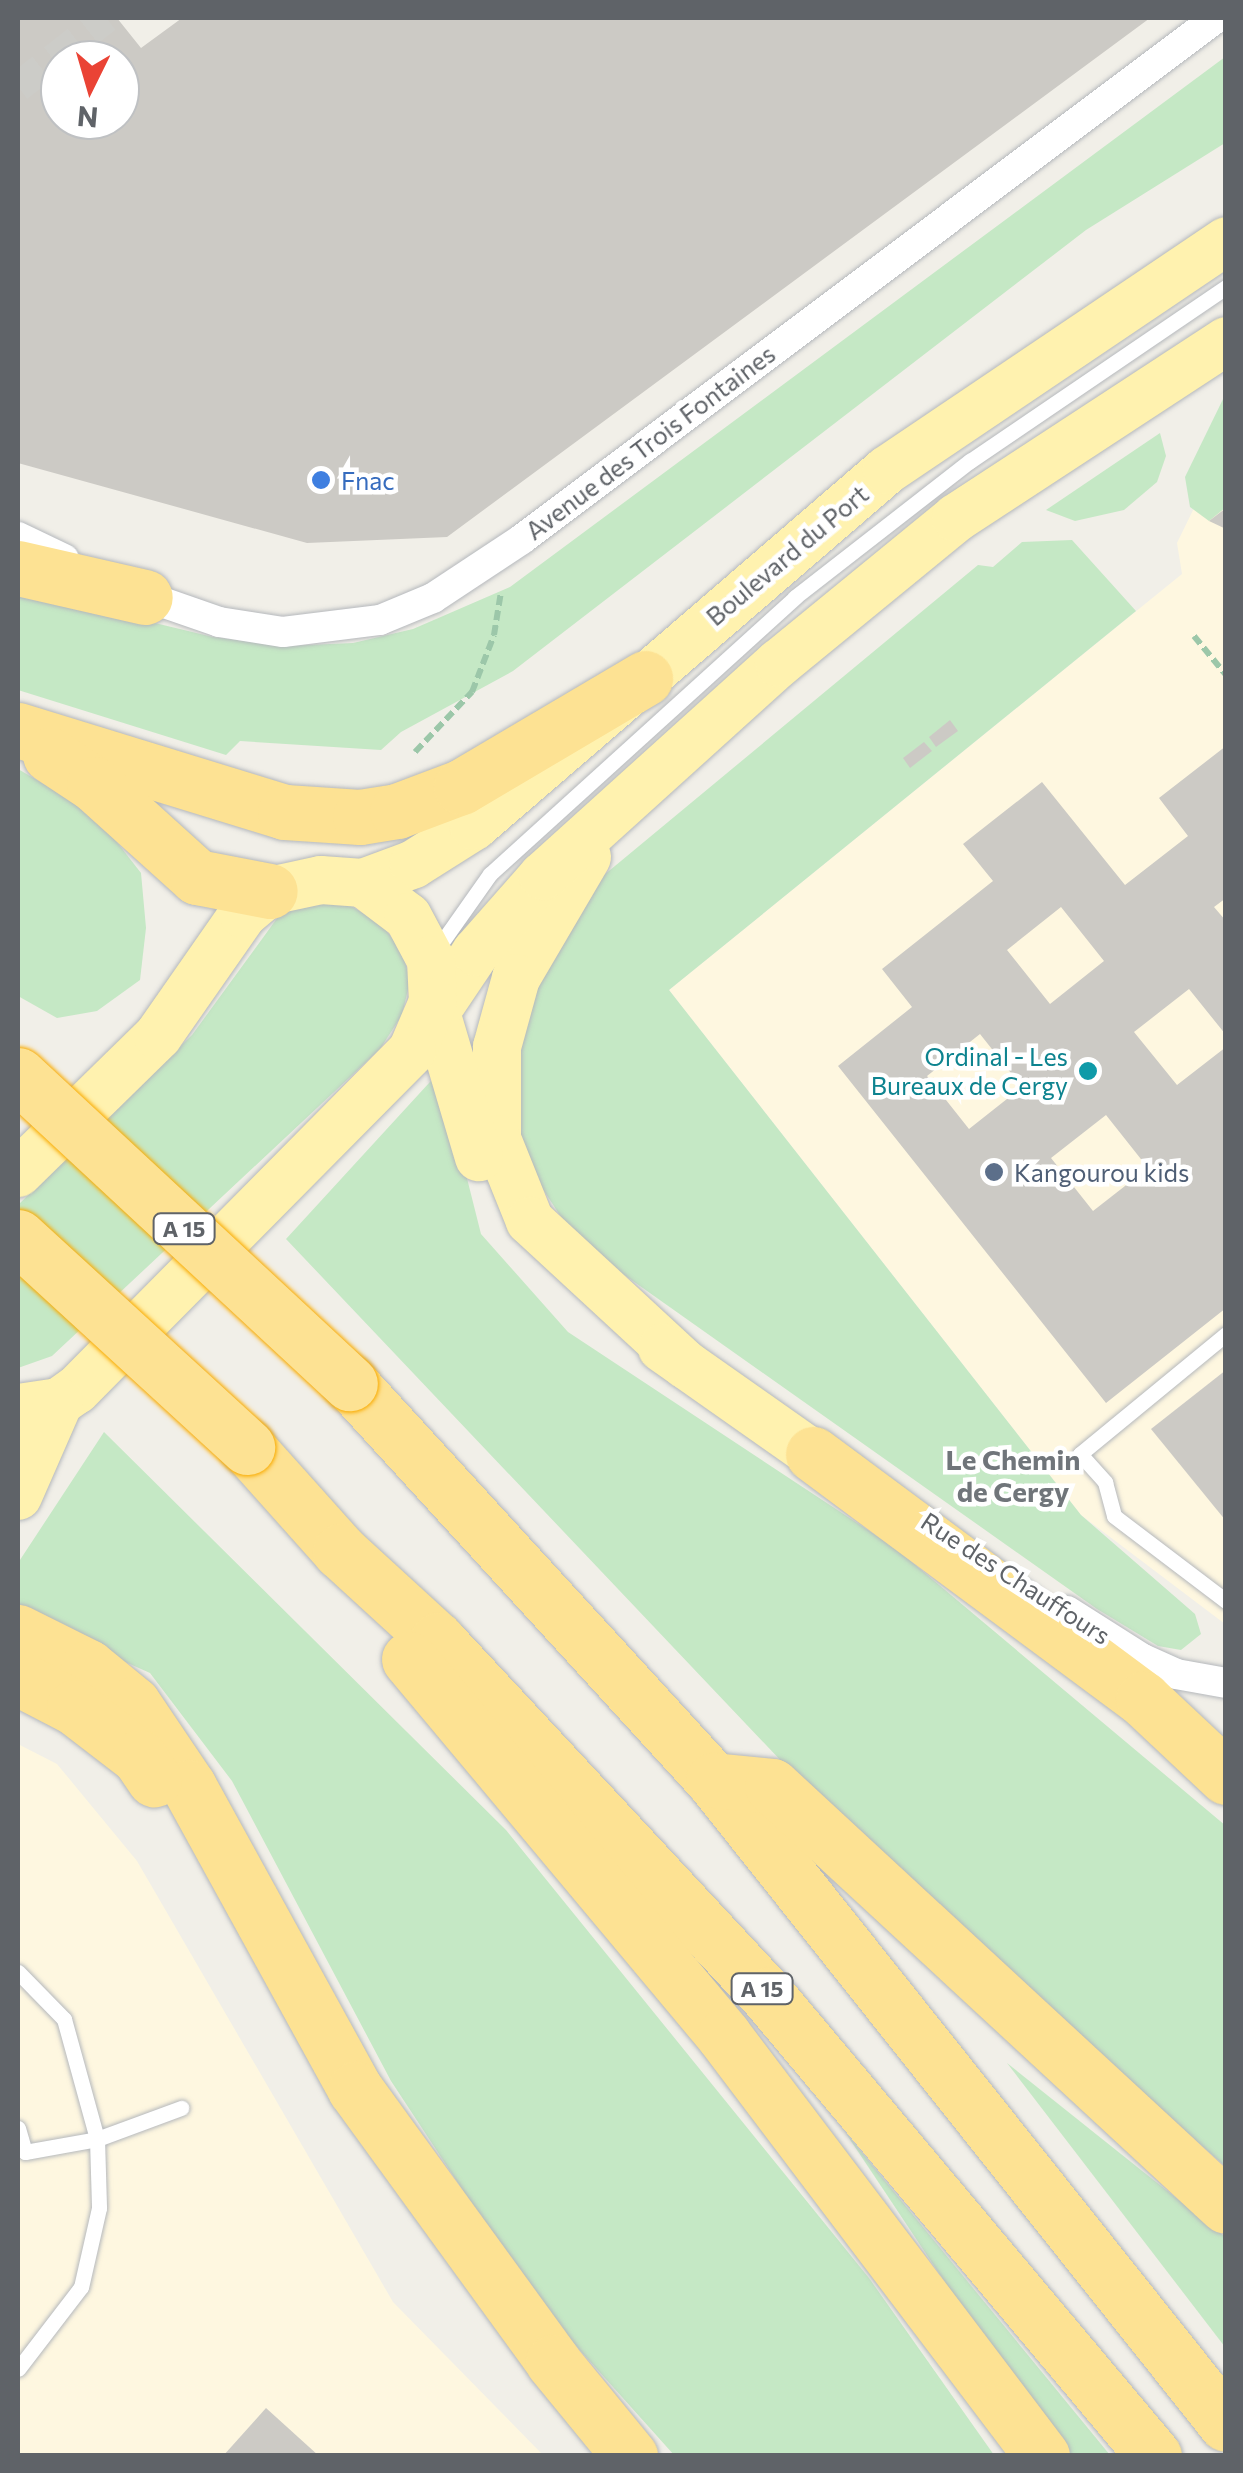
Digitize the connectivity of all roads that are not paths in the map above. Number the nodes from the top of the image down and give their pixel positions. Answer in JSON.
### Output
{"nodes":[{"id":1,"x":1216,"y":18,"type":"edge"},
{"id":2,"x":1226,"y":241,"type":"edge"},
{"id":3,"x":1226,"y":287,"type":"edge"},
{"id":4,"x":1226,"y":340,"type":"edge"},
{"id":5,"x":18,"y":537,"type":"edge"},
{"id":6,"x":18,"y":568,"type":"edge"},
{"id":7,"x":144,"y":597,"type":"junction"},
{"id":8,"x":646,"y":678,"type":"junction"},
{"id":9,"x":18,"y":730,"type":"edge"},
{"id":10,"x":18,"y":738,"type":"edge"},
{"id":11,"x":614,"y":809,"type":"junction"},
{"id":12,"x":363,"y":884,"type":"junction"},
{"id":13,"x":270,"y":891,"type":"junction"},
{"id":14,"x":430,"y":1001,"type":"junction"},
{"id":15,"x":18,"y":1074,"type":"edge"},
{"id":16,"x":18,"y":1173,"type":"edge"},
{"id":17,"x":18,"y":1237,"type":"edge"},
{"id":18,"x":1226,"y":1334,"type":"edge"},
{"id":19,"x":686,"y":1366,"type":"junction"},
{"id":20,"x":51,"y":1400,"type":"edge"},
{"id":21,"x":813,"y":1454,"type":"junction"},
{"id":22,"x":18,"y":1496,"type":"edge"},
{"id":23,"x":340,"y":1551,"type":"junction"},
{"id":24,"x":1226,"y":1601,"type":"edge"},
{"id":25,"x":18,"y":1632,"type":"edge"},
{"id":26,"x":18,"y":1678,"type":"edge"},
{"id":27,"x":1226,"y":1683,"type":"edge"},
{"id":28,"x":1226,"y":1777,"type":"edge"},
{"id":29,"x":712,"y":1780,"type":"junction"},
{"id":30,"x":255,"y":1918,"type":"junction"},
{"id":31,"x":18,"y":1972,"type":"edge"},
{"id":32,"x":181,"y":2108,"type":"dead end"},
{"id":33,"x":18,"y":2128,"type":"edge"},
{"id":34,"x":97,"y":2140,"type":"junction"},
{"id":35,"x":1226,"y":2206,"type":"edge"},
{"id":36,"x":18,"y":2369,"type":"edge"},
{"id":37,"x":1226,"y":2424,"type":"edge"},
{"id":38,"x":630,"y":2456,"type":"edge"},
{"id":39,"x":1042,"y":2456,"type":"edge"},
{"id":40,"x":1154,"y":2456,"type":"edge"}],
"edges":[{"from":1,"to":7,"type":"street","name":"Avenue des Trois Fontaines"},
{"from":2,"to":8,"type":"main road","name":"Boulevard du Port"},
{"from":3,"to":14,"type":"lane"},
{"from":4,"to":11,"type":"main road"},
{"from":5,"to":7,"type":"street","name":"Avenue des Trois Fontaines"},
{"from":6,"to":7,"type":"highway"},
{"from":8,"to":9,"type":"highway"},
{"from":8,"to":12,"type":"main road","name":"Boulevard du Port"},
{"from":10,"to":13,"type":"highway"},
{"from":11,"to":14,"type":"main road"},
{"from":11,"to":19,"type":"main road"},
{"from":12,"to":13,"type":"main road"},
{"from":12,"to":14,"type":"main road"},
{"from":13,"to":16,"type":"main road"},
{"from":14,"to":19,"type":"main road"},
{"from":14,"to":20,"type":"main road"},
{"from":15,"to":29,"type":"highway","number":"A 15","bridge":true},
{"from":17,"to":23,"type":"highway","number":"A 15","bridge":true},
{"from":18,"to":24,"type":"lane"},
{"from":19,"to":21,"type":"main road"},
{"from":20,"to":22,"type":"main road"},
{"from":21,"to":27,"type":"street","name":"Rue des Chauffours"},
{"from":21,"to":28,"type":"highway"},
{"from":23,"to":39,"type":"highway"},
{"from":23,"to":40,"type":"highway","number":"A 15"},
{"from":25,"to":30,"type":"highway"},
{"from":26,"to":30,"type":"highway"},
{"from":29,"to":35,"type":"highway"},
{"from":29,"to":37,"type":"highway","number":"A 15"},
{"from":30,"to":38,"type":"highway"},
{"from":31,"to":34,"type":"lane"},
{"from":32,"to":34,"type":"lane"},
{"from":33,"to":34,"type":"lane"},
{"from":34,"to":36,"type":"lane"}]}
